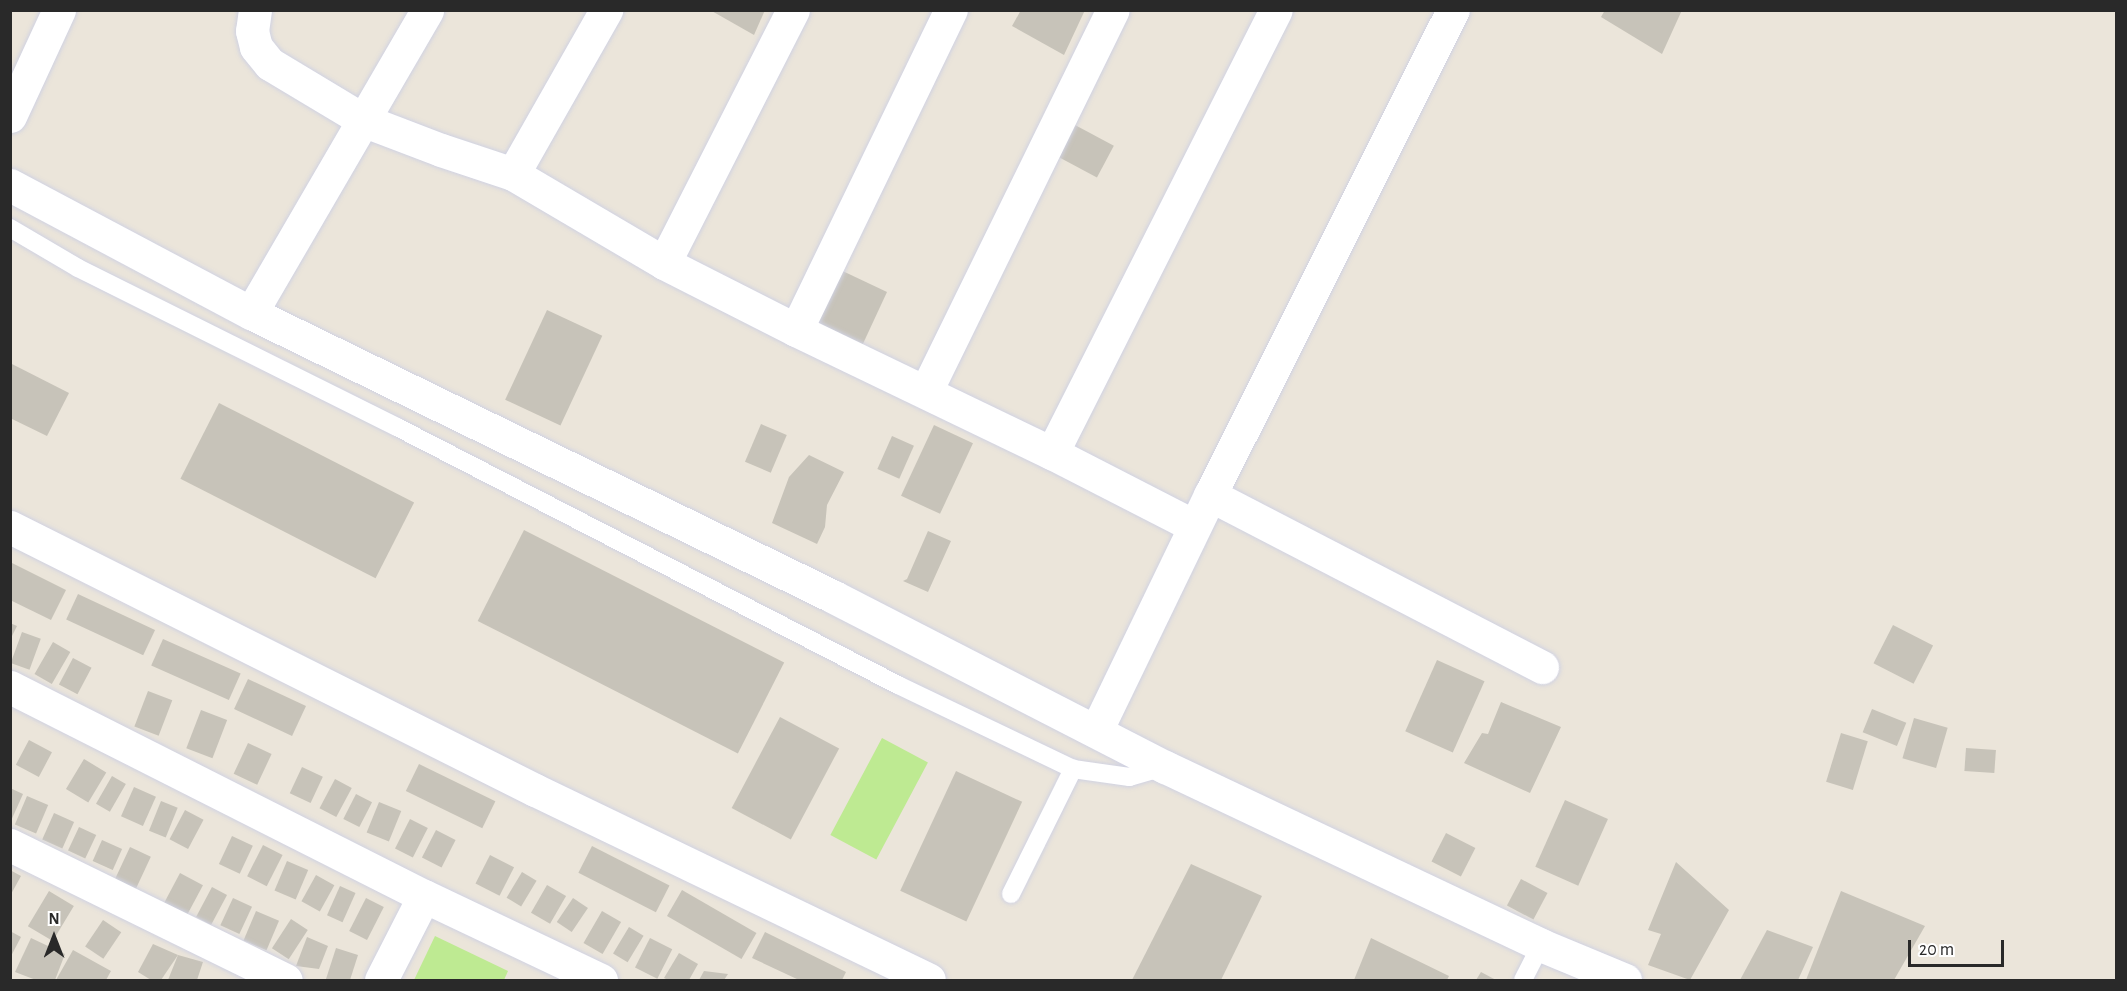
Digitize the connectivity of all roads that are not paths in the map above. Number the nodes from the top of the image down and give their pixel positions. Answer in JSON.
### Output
{"nodes":[{"id":1,"x":59,"y":10,"type":"edge"},
{"id":2,"x":255,"y":10,"type":"edge"},
{"id":3,"x":427,"y":10,"type":"edge"},
{"id":4,"x":606,"y":10,"type":"edge"},
{"id":5,"x":793,"y":10,"type":"edge"},
{"id":6,"x":951,"y":10,"type":"edge"},
{"id":7,"x":1113,"y":10,"type":"edge"},
{"id":8,"x":1276,"y":10,"type":"edge"},
{"id":9,"x":1453,"y":10,"type":"edge"},
{"id":10,"x":10,"y":116,"type":"edge"},
{"id":11,"x":365,"y":121,"type":"junction"},
{"id":12,"x":513,"y":174,"type":"junction"},
{"id":13,"x":10,"y":185,"type":"edge"},
{"id":14,"x":10,"y":228,"type":"edge"},
{"id":15,"x":664,"y":263,"type":"junction"},
{"id":16,"x":251,"y":314,"type":"junction"},
{"id":17,"x":796,"y":330,"type":"junction"},
{"id":18,"x":926,"y":391,"type":"junction"},
{"id":19,"x":1052,"y":453,"type":"junction"},
{"id":20,"x":1210,"y":495,"type":"junction"},
{"id":21,"x":1194,"y":526,"type":"junction"},
{"id":22,"x":10,"y":527,"type":"edge"},
{"id":23,"x":1542,"y":667,"type":"dead end"},
{"id":24,"x":10,"y":687,"type":"edge"},
{"id":25,"x":1096,"y":731,"type":"junction"},
{"id":26,"x":1165,"y":767,"type":"junction"},
{"id":27,"x":1073,"y":769,"type":"junction"},
{"id":28,"x":10,"y":845,"type":"edge"},
{"id":29,"x":1011,"y":894,"type":"dead end"},
{"id":30,"x":424,"y":896,"type":"junction"},
{"id":31,"x":1541,"y":945,"type":"junction"},
{"id":32,"x":286,"y":981,"type":"edge"},
{"id":33,"x":381,"y":981,"type":"edge"},
{"id":34,"x":601,"y":981,"type":"edge"},
{"id":35,"x":929,"y":981,"type":"edge"},
{"id":36,"x":1523,"y":981,"type":"edge"},
{"id":37,"x":1625,"y":981,"type":"edge"}],
"edges":[{"from":1,"to":10,"type":"street"},
{"from":2,"to":11,"type":"street"},
{"from":3,"to":11,"type":"street"},
{"from":4,"to":12,"type":"street"},
{"from":5,"to":15,"type":"street"},
{"from":6,"to":17,"type":"street"},
{"from":7,"to":18,"type":"street"},
{"from":8,"to":19,"type":"street"},
{"from":9,"to":20,"type":"street"},
{"from":11,"to":12,"type":"street"},
{"from":11,"to":16,"type":"street"},
{"from":12,"to":15,"type":"street"},
{"from":13,"to":16,"type":"street"},
{"from":14,"to":27,"type":"lane"},
{"from":15,"to":17,"type":"street"},
{"from":16,"to":25,"type":"street"},
{"from":17,"to":18,"type":"street"},
{"from":18,"to":19,"type":"street"},
{"from":19,"to":21,"type":"street"},
{"from":20,"to":21,"type":"street"},
{"from":20,"to":23,"type":"street"},
{"from":21,"to":25,"type":"street"},
{"from":22,"to":35,"type":"street"},
{"from":24,"to":30,"type":"street"},
{"from":25,"to":26,"type":"street"},
{"from":26,"to":27,"type":"lane"},
{"from":26,"to":31,"type":"street"},
{"from":27,"to":29,"type":"lane"},
{"from":28,"to":32,"type":"street"},
{"from":30,"to":33,"type":"street"},
{"from":30,"to":34,"type":"street"},
{"from":31,"to":36,"type":"lane"},
{"from":31,"to":37,"type":"street"}]}
